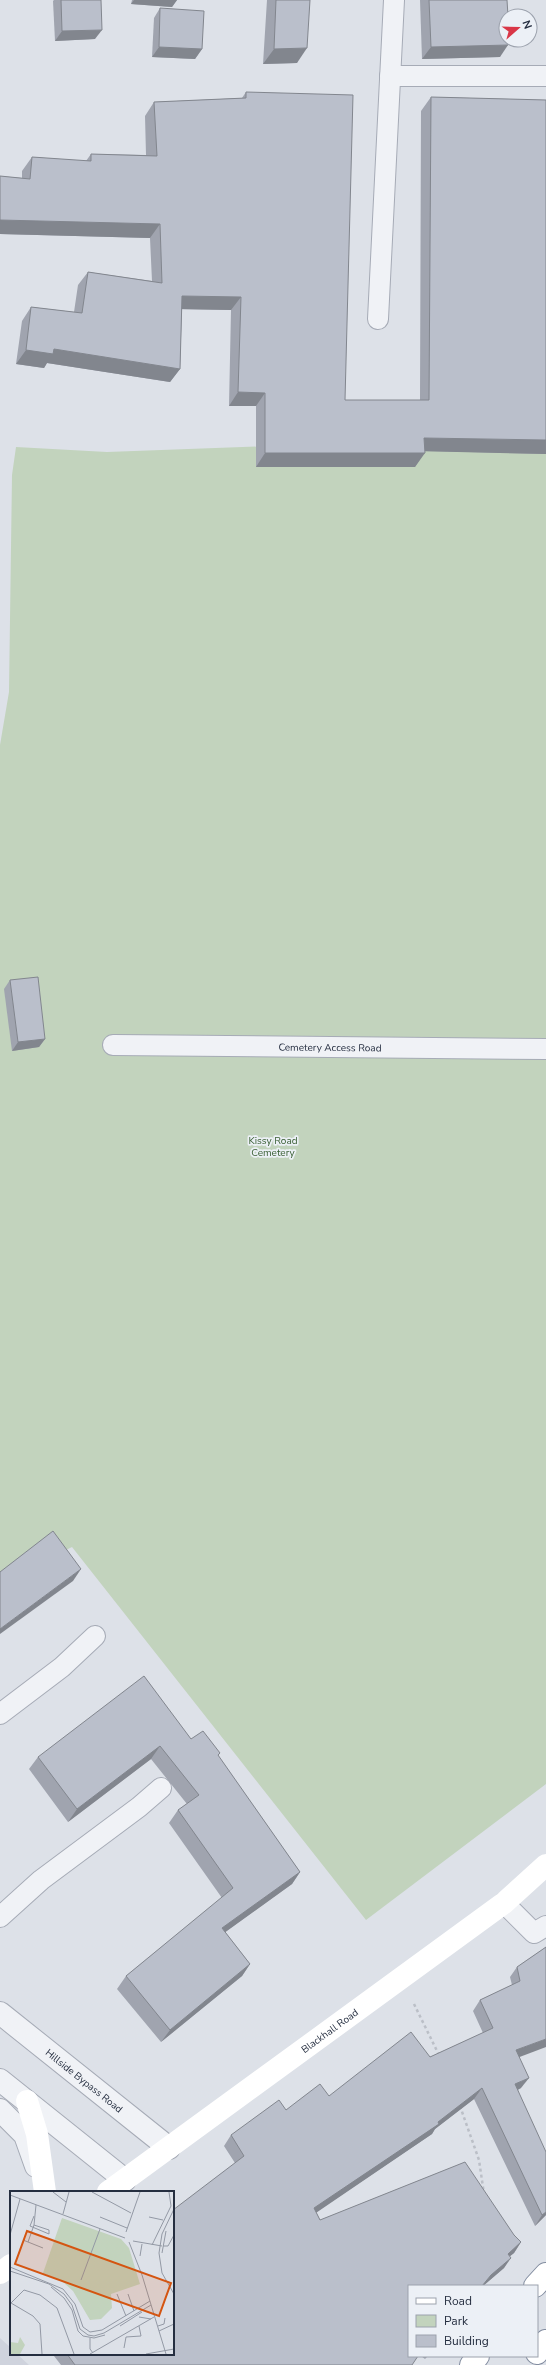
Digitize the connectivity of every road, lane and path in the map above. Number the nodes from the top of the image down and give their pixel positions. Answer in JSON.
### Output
{"nodes":[{"id":1,"x":394,"y":0,"type":"edge"},
{"id":2,"x":390,"y":76,"type":"junction"},
{"id":3,"x":546,"y":76,"type":"edge"},
{"id":4,"x":378,"y":319,"type":"dead end"},
{"id":5,"x":113,"y":1045,"type":"dead end"},
{"id":6,"x":546,"y":1049,"type":"edge"},
{"id":7,"x":95,"y":1636,"type":"dead end"},
{"id":8,"x":0,"y":1714,"type":"edge"},
{"id":9,"x":161,"y":1788,"type":"dead end"},
{"id":10,"x":546,"y":1865,"type":"edge"},
{"id":11,"x":504,"y":1903,"type":"junction"},
{"id":12,"x":0,"y":1917,"type":"edge"},
{"id":13,"x":546,"y":1926,"type":"edge"},
{"id":14,"x":400,"y":1977,"type":"junction"},
{"id":15,"x":0,"y":2013,"type":"edge"},
{"id":16,"x":441,"y":2059,"type":"edge"},
{"id":17,"x":0,"y":2080,"type":"edge"},
{"id":18,"x":457,"y":2099,"type":"edge"},
{"id":19,"x":27,"y":2101,"type":"junction"},
{"id":20,"x":0,"y":2110,"type":"edge"},
{"id":21,"x":169,"y":2148,"type":"junction"},
{"id":22,"x":116,"y":2186,"type":"edge"},
{"id":23,"x":44,"y":2190,"type":"edge"},
{"id":24,"x":485,"y":2202,"type":"edge"},
{"id":25,"x":10,"y":2266,"type":"edge"},
{"id":26,"x":0,"y":2273,"type":"edge"},
{"id":27,"x":546,"y":2274,"type":"edge"},
{"id":28,"x":537,"y":2285,"type":"edge"},
{"id":29,"x":546,"y":2341,"type":"edge"},
{"id":30,"x":538,"y":2352,"type":"edge"},
{"id":31,"x":477,"y":2357,"type":"edge"},
{"id":32,"x":534,"y":2357,"type":"edge"},
{"id":33,"x":471,"y":2365,"type":"edge"},
{"id":34,"x":528,"y":2365,"type":"edge"}],
"edges":[{"from":1,"to":2,"type":"lane"},
{"from":2,"to":3,"type":"lane"},
{"from":2,"to":4,"type":"lane"},
{"from":5,"to":6,"type":"lane","name":"Cemetery Access Road"},
{"from":7,"to":8,"type":"lane"},
{"from":9,"to":12,"type":"lane"},
{"from":10,"to":11,"type":"main road","name":"Blackhall Road"},
{"from":11,"to":13,"type":"lane"},
{"from":11,"to":14,"type":"main road","name":"Blackhall Road"},
{"from":14,"to":16,"type":"path"},
{"from":14,"to":21,"type":"main road","name":"Blackhall Road"},
{"from":15,"to":21,"type":"street","name":"Hillside Bypass Road"},
{"from":17,"to":19,"type":"street"},
{"from":18,"to":24,"type":"path"},
{"from":19,"to":22,"type":"street"},
{"from":19,"to":23,"type":"main road"},
{"from":20,"to":23,"type":"street"},
{"from":21,"to":22,"type":"main road","name":"Blackhall Road"},
{"from":25,"to":26,"type":"main road"},
{"from":27,"to":28,"type":"main road"},
{"from":29,"to":30,"type":"main road"},
{"from":31,"to":33,"type":"main road"},
{"from":32,"to":34,"type":"main road"}]}
